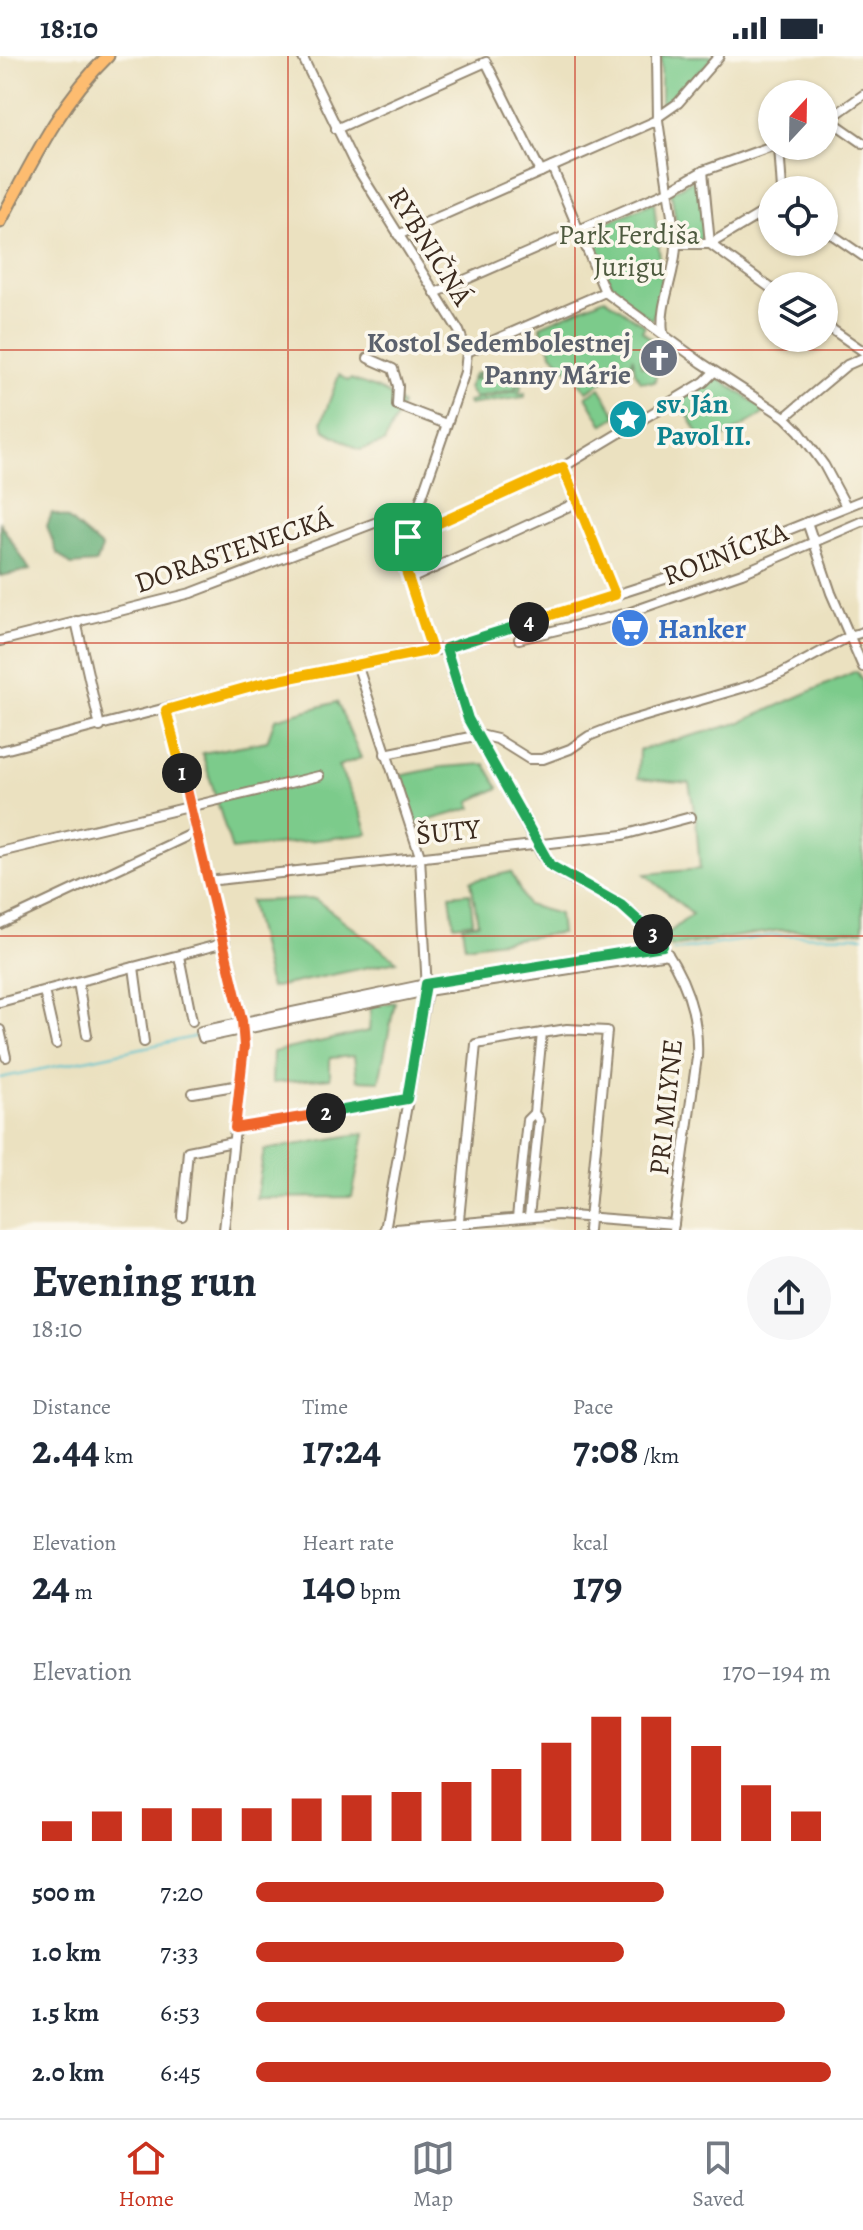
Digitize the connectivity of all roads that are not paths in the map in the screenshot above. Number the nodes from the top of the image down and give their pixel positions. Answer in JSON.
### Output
{"nodes":[{"id":1,"x":108,"y":56,"type":"edge"},
{"id":2,"x":302,"y":56,"type":"edge"},
{"id":3,"x":657,"y":56,"type":"edge"},
{"id":4,"x":719,"y":56,"type":"edge"},
{"id":5,"x":863,"y":95,"type":"edge"},
{"id":6,"x":838,"y":114,"type":"edge"},
{"id":7,"x":658,"y":118,"type":"junction"},
{"id":8,"x":838,"y":128,"type":"edge"},
{"id":9,"x":336,"y":129,"type":"junction"},
{"id":10,"x":863,"y":143,"type":"edge"},
{"id":11,"x":758,"y":151,"type":"edge"},
{"id":12,"x":552,"y":167,"type":"junction"},
{"id":13,"x":703,"y":171,"type":"junction"},
{"id":14,"x":541,"y":172,"type":"junction"},
{"id":15,"x":668,"y":191,"type":"junction"},
{"id":16,"x":758,"y":215,"type":"edge"},
{"id":17,"x":0,"y":222,"type":"edge"},
{"id":18,"x":578,"y":230,"type":"junction"},
{"id":19,"x":398,"y":235,"type":"junction"},
{"id":20,"x":838,"y":239,"type":"edge"},
{"id":21,"x":676,"y":244,"type":"junction"},
{"id":22,"x":710,"y":244,"type":"junction"},
{"id":23,"x":863,"y":256,"type":"edge"},
{"id":24,"x":758,"y":279,"type":"edge"},
{"id":25,"x":605,"y":292,"type":"junction"},
{"id":26,"x":435,"y":293,"type":"junction"},
{"id":27,"x":663,"y":332,"type":"junction"},
{"id":28,"x":838,"y":333,"type":"edge"},
{"id":29,"x":861,"y":349,"type":"edge"},
{"id":30,"x":467,"y":352,"type":"junction"},
{"id":31,"x":368,"y":358,"type":"dead end"},
{"id":32,"x":859,"y":359,"type":"edge"},
{"id":33,"x":714,"y":372,"type":"junction"},
{"id":34,"x":785,"y":417,"type":"junction"},
{"id":35,"x":446,"y":424,"type":"junction"},
{"id":36,"x":563,"y":467,"type":"junction"},
{"id":37,"x":863,"y":500,"type":"edge"},
{"id":38,"x":578,"y":502,"type":"junction"},
{"id":39,"x":850,"y":505,"type":"junction"},
{"id":40,"x":419,"y":506,"type":"junction"},
{"id":41,"x":386,"y":519,"type":"junction"},
{"id":42,"x":862,"y":521,"type":"edge"},
{"id":43,"x":807,"y":522,"type":"junction"},
{"id":44,"x":408,"y":537,"type":"junction"},
{"id":45,"x":813,"y":542,"type":"junction"},
{"id":46,"x":403,"y":560,"type":"junction"},
{"id":47,"x":408,"y":580,"type":"junction"},
{"id":48,"x":615,"y":595,"type":"junction"},
{"id":49,"x":597,"y":600,"type":"junction"},
{"id":50,"x":76,"y":621,"type":"junction"},
{"id":51,"x":603,"y":621,"type":"junction"},
{"id":52,"x":863,"y":632,"type":"edge"},
{"id":53,"x":850,"y":636,"type":"junction"},
{"id":54,"x":519,"y":639,"type":"dead end"},
{"id":55,"x":0,"y":641,"type":"edge"},
{"id":56,"x":446,"y":648,"type":"junction"},
{"id":57,"x":432,"y":650,"type":"junction"},
{"id":58,"x":357,"y":664,"type":"junction"},
{"id":59,"x":863,"y":667,"type":"edge"},
{"id":60,"x":166,"y":710,"type":"junction"},
{"id":61,"x":100,"y":727,"type":"junction"},
{"id":62,"x":478,"y":736,"type":"junction"},
{"id":63,"x":0,"y":751,"type":"edge"},
{"id":64,"x":385,"y":754,"type":"junction"},
{"id":65,"x":319,"y":776,"type":"dead end"},
{"id":66,"x":190,"y":805,"type":"junction"},
{"id":67,"x":691,"y":817,"type":"dead end"},
{"id":68,"x":196,"y":832,"type":"junction"},
{"id":69,"x":536,"y":844,"type":"junction"},
{"id":70,"x":0,"y":852,"type":"edge"},
{"id":71,"x":420,"y":856,"type":"junction"},
{"id":72,"x":208,"y":881,"type":"junction"},
{"id":73,"x":0,"y":924,"type":"edge"},
{"id":74,"x":225,"y":943,"type":"junction"},
{"id":75,"x":666,"y":950,"type":"junction"},
{"id":76,"x":179,"y":956,"type":"junction"},
{"id":77,"x":134,"y":967,"type":"junction"},
{"id":78,"x":78,"y":982,"type":"junction"},
{"id":79,"x":426,"y":987,"type":"junction"},
{"id":80,"x":44,"y":991,"type":"junction"},
{"id":81,"x":0,"y":1002,"type":"edge"},
{"id":82,"x":192,"y":1021,"type":"dead end"},
{"id":83,"x":242,"y":1025,"type":"junction"},
{"id":84,"x":0,"y":1030,"type":"edge"},
{"id":85,"x":542,"y":1033,"type":"junction"},
{"id":86,"x":87,"y":1035,"type":"dead end"},
{"id":87,"x":144,"y":1042,"type":"dead end"},
{"id":88,"x":56,"y":1044,"type":"dead end"},
{"id":89,"x":6,"y":1057,"type":"dead end"},
{"id":90,"x":240,"y":1085,"type":"junction"},
{"id":91,"x":193,"y":1093,"type":"dead end"},
{"id":92,"x":407,"y":1099,"type":"junction"},
{"id":93,"x":235,"y":1128,"type":"junction"},
{"id":94,"x":233,"y":1142,"type":"junction"},
{"id":95,"x":182,"y":1216,"type":"dead end"},
{"id":96,"x":589,"y":1217,"type":"junction"},
{"id":97,"x":523,"y":1218,"type":"junction"},
{"id":98,"x":458,"y":1227,"type":"edge"},
{"id":99,"x":674,"y":1227,"type":"edge"},
{"id":100,"x":224,"y":1230,"type":"edge"},
{"id":101,"x":385,"y":1230,"type":"edge"},
{"id":102,"x":522,"y":1230,"type":"edge"},
{"id":103,"x":588,"y":1230,"type":"edge"}],
"edges":[{"from":1,"to":17,"type":"main road"},
{"from":2,"to":9,"type":"street","name":"RYBNIČNÁ"},
{"from":3,"to":7,"type":"street"},
{"from":4,"to":7,"type":"street"},
{"from":5,"to":6,"type":"street"},
{"from":7,"to":12,"type":"street"},
{"from":7,"to":15,"type":"street"},
{"from":8,"to":10,"type":"street"},
{"from":9,"to":14,"type":"street"},
{"from":9,"to":19,"type":"street","name":"RYBNIČNÁ"},
{"from":11,"to":13,"type":"street"},
{"from":12,"to":14,"type":"street"},
{"from":12,"to":18,"type":"street"},
{"from":13,"to":15,"type":"street"},
{"from":13,"to":22,"type":"street"},
{"from":14,"to":19,"type":"street"},
{"from":15,"to":18,"type":"street"},
{"from":15,"to":21,"type":"street"},
{"from":16,"to":22,"type":"street"},
{"from":18,"to":25,"type":"street"},
{"from":18,"to":26,"type":"street"},
{"from":19,"to":26,"type":"street","name":"RYBNIČNÁ"},
{"from":20,"to":23,"type":"street"},
{"from":21,"to":22,"type":"street"},
{"from":21,"to":27,"type":"street"},
{"from":22,"to":24,"type":"street"},
{"from":25,"to":27,"type":"street"},
{"from":25,"to":30,"type":"street"},
{"from":26,"to":30,"type":"street","name":"RYBNIČNÁ"},
{"from":27,"to":33,"type":"street"},
{"from":28,"to":29,"type":"street"},
{"from":29,"to":32,"type":"street"},
{"from":30,"to":35,"type":"street"},
{"from":31,"to":35,"type":"street"},
{"from":32,"to":34,"type":"street"},
{"from":33,"to":34,"type":"street"},
{"from":33,"to":36,"type":"street"},
{"from":34,"to":39,"type":"street"},
{"from":35,"to":40,"type":"street"},
{"from":36,"to":38,"type":"street"},
{"from":36,"to":44,"type":"street"},
{"from":37,"to":39,"type":"street","name":"ROĽNÍCKA"},
{"from":38,"to":47,"type":"street"},
{"from":38,"to":48,"type":"street"},
{"from":39,"to":42,"type":"street","name":"ROĽNÍCKA"},
{"from":39,"to":43,"type":"street","name":"ROĽNÍCKA"},
{"from":40,"to":41,"type":"street","name":"DORASTENECKÁ"},
{"from":40,"to":44,"type":"street"},
{"from":41,"to":46,"type":"street"},
{"from":41,"to":50,"type":"street","name":"DORASTENECKÁ"},
{"from":42,"to":45,"type":"street","name":"ROĽNÍCKA"},
{"from":43,"to":45,"type":"street"},
{"from":43,"to":48,"type":"street","name":"ROĽNÍCKA"},
{"from":44,"to":46,"type":"street"},
{"from":45,"to":51,"type":"street","name":"ROĽNÍCKA"},
{"from":45,"to":53,"type":"street"},
{"from":46,"to":47,"type":"street"},
{"from":47,"to":57,"type":"street"},
{"from":48,"to":49,"type":"street","name":"ROĽNÍCKA"},
{"from":49,"to":51,"type":"street"},
{"from":49,"to":56,"type":"street","name":"ROĽNÍCKA"},
{"from":50,"to":55,"type":"street","name":"DORASTENECKÁ"},
{"from":50,"to":61,"type":"street"},
{"from":51,"to":54,"type":"street","name":"ROĽNÍCKA"},
{"from":52,"to":53,"type":"street"},
{"from":53,"to":59,"type":"street"},
{"from":53,"to":62,"type":"street"},
{"from":56,"to":57,"type":"street","name":"ROĽNÍCKA"},
{"from":56,"to":62,"type":"street","name":"PRI MLYNE"},
{"from":57,"to":58,"type":"street","name":"ROĽNÍCKA"},
{"from":58,"to":60,"type":"street","name":"ROĽNÍCKA"},
{"from":58,"to":64,"type":"street"},
{"from":60,"to":61,"type":"street","name":"ROĽNÍCKA"},
{"from":60,"to":66,"type":"street"},
{"from":61,"to":63,"type":"street","name":"ROĽNÍCKA"},
{"from":62,"to":64,"type":"street"},
{"from":62,"to":69,"type":"street","name":"PRI MLYNE"},
{"from":64,"to":71,"type":"street"},
{"from":65,"to":66,"type":"street"},
{"from":66,"to":68,"type":"street"},
{"from":66,"to":70,"type":"street"},
{"from":67,"to":69,"type":"street","name":"ŠUTY"},
{"from":68,"to":72,"type":"street"},
{"from":68,"to":73,"type":"street"},
{"from":69,"to":71,"type":"street","name":"ŠUTY"},
{"from":69,"to":75,"type":"street","name":"PRI MLYNE"},
{"from":71,"to":72,"type":"street","name":"ŠUTY"},
{"from":71,"to":79,"type":"street"},
{"from":72,"to":74,"type":"street"},
{"from":74,"to":76,"type":"street"},
{"from":74,"to":83,"type":"street"},
{"from":75,"to":79,"type":"street"},
{"from":75,"to":99,"type":"street","name":"PRI MLYNE"},
{"from":76,"to":77,"type":"street"},
{"from":76,"to":82,"type":"street"},
{"from":77,"to":78,"type":"street"},
{"from":77,"to":87,"type":"street"},
{"from":78,"to":80,"type":"street"},
{"from":78,"to":86,"type":"street"},
{"from":79,"to":83,"type":"street"},
{"from":79,"to":92,"type":"street"},
{"from":80,"to":81,"type":"street"},
{"from":80,"to":88,"type":"street"},
{"from":83,"to":90,"type":"street"},
{"from":84,"to":89,"type":"street"},
{"from":85,"to":96,"type":"street"},
{"from":85,"to":97,"type":"street"},
{"from":85,"to":98,"type":"street"},
{"from":90,"to":91,"type":"street"},
{"from":90,"to":93,"type":"street"},
{"from":92,"to":93,"type":"street"},
{"from":92,"to":101,"type":"street"},
{"from":93,"to":94,"type":"street"},
{"from":94,"to":95,"type":"street"},
{"from":94,"to":100,"type":"street"},
{"from":96,"to":97,"type":"street"},
{"from":96,"to":99,"type":"street"},
{"from":96,"to":103,"type":"street"},
{"from":97,"to":98,"type":"street"},
{"from":97,"to":102,"type":"street"},
{"from":98,"to":101,"type":"street"}]}
